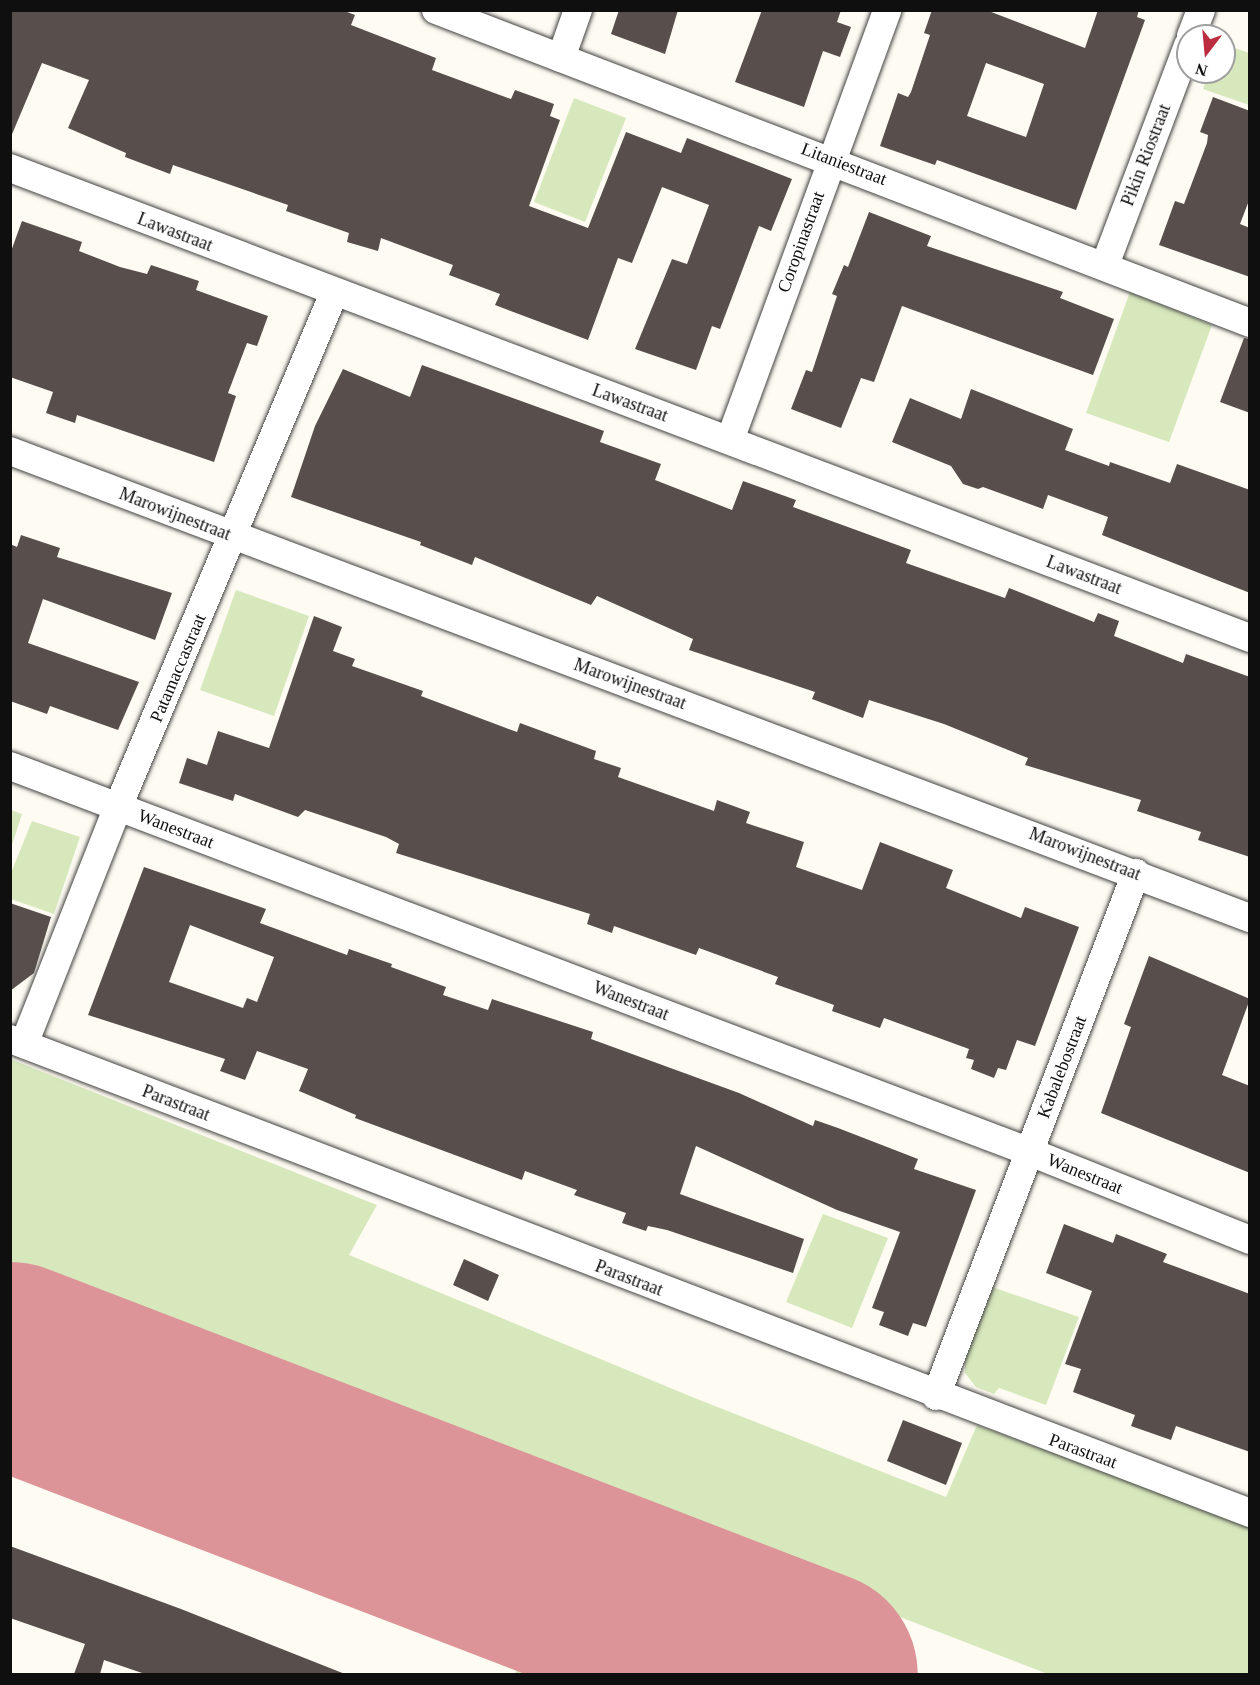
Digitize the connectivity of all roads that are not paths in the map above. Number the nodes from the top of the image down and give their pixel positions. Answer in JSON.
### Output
{"nodes":[{"id":1,"x":436,"y":10,"type":"edge"},
{"id":2,"x":578,"y":10,"type":"edge"},
{"id":3,"x":887,"y":10,"type":"edge"},
{"id":4,"x":561,"y":58,"type":"junction"},
{"id":5,"x":1176,"y":77,"type":"edge"},
{"id":6,"x":831,"y":159,"type":"junction"},
{"id":7,"x":10,"y":168,"type":"edge"},
{"id":8,"x":1105,"y":266,"type":"junction"},
{"id":9,"x":334,"y":293,"type":"junction"},
{"id":10,"x":1250,"y":324,"type":"edge"},
{"id":11,"x":730,"y":440,"type":"junction"},
{"id":12,"x":10,"y":451,"type":"edge"},
{"id":13,"x":235,"y":536,"type":"junction"},
{"id":14,"x":1250,"y":638,"type":"edge"},
{"id":15,"x":10,"y":766,"type":"edge"},
{"id":16,"x":118,"y":807,"type":"junction"},
{"id":17,"x":1136,"y":873,"type":"junction"},
{"id":18,"x":1250,"y":918,"type":"edge"},
{"id":19,"x":17,"y":1041,"type":"edge"},
{"id":20,"x":1030,"y":1152,"type":"junction"},
{"id":21,"x":1250,"y":1240,"type":"edge"},
{"id":22,"x":936,"y":1396,"type":"junction"},
{"id":23,"x":1250,"y":1513,"type":"edge"}],
"edges":[{"from":1,"to":4,"type":"street","name":"Litaniestraat"},
{"from":2,"to":4,"type":"street"},
{"from":3,"to":6,"type":"street","name":"Coropinastraat"},
{"from":4,"to":6,"type":"street","name":"Litaniestraat"},
{"from":5,"to":8,"type":"street","name":"Pikin Riostraat"},
{"from":6,"to":8,"type":"street","name":"Litaniestraat"},
{"from":6,"to":11,"type":"street","name":"Coropinastraat"},
{"from":7,"to":9,"type":"street","name":"Lawastraat"},
{"from":8,"to":10,"type":"street","name":"Litaniestraat"},
{"from":9,"to":11,"type":"street","name":"Lawastraat"},
{"from":9,"to":13,"type":"street","name":"Patamaccastraat"},
{"from":11,"to":14,"type":"street","name":"Lawastraat"},
{"from":12,"to":13,"type":"street","name":"Marowijnestraat"},
{"from":13,"to":16,"type":"street","name":"Patamaccastraat"},
{"from":13,"to":17,"type":"street","name":"Marowijnestraat"},
{"from":15,"to":16,"type":"street","name":"Wanestraat"},
{"from":16,"to":19,"type":"street","name":"Patamaccastraat"},
{"from":16,"to":20,"type":"street","name":"Wanestraat"},
{"from":17,"to":18,"type":"street","name":"Marowijnestraat"},
{"from":17,"to":20,"type":"street","name":"Kabalebostraat"},
{"from":19,"to":22,"type":"street","name":"Parastraat"},
{"from":20,"to":21,"type":"street","name":"Wanestraat"},
{"from":20,"to":22,"type":"street","name":"Kabalebostraat"},
{"from":22,"to":23,"type":"street","name":"Parastraat"}]}
